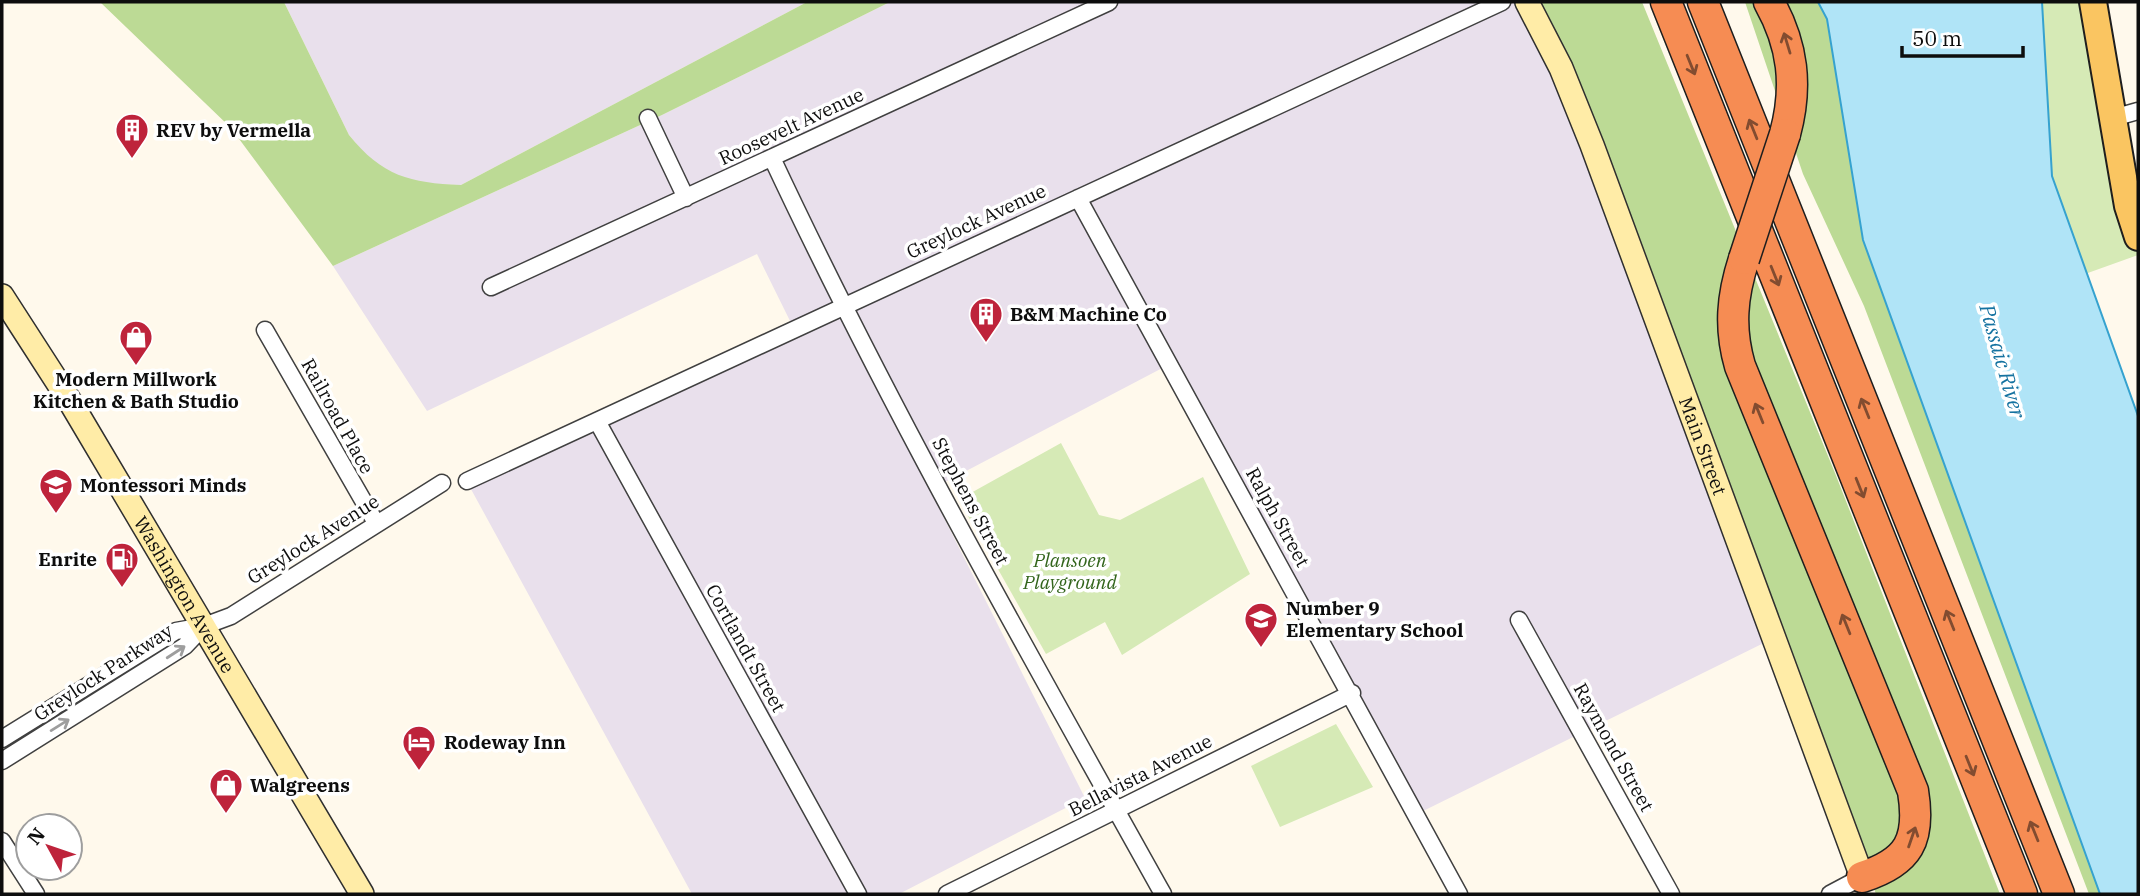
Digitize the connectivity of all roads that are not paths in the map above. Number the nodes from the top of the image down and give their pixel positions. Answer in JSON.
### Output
{"nodes":[{"id":1,"x":1109,"y":2,"type":"edge"},
{"id":2,"x":1502,"y":2,"type":"edge"},
{"id":3,"x":1527,"y":2,"type":"edge"},
{"id":4,"x":1666,"y":2,"type":"edge"},
{"id":5,"x":1703,"y":2,"type":"edge"},
{"id":6,"x":1769,"y":2,"type":"edge"},
{"id":7,"x":2093,"y":2,"type":"edge"},
{"id":8,"x":2126,"y":114,"type":"edge"},
{"id":9,"x":648,"y":118,"type":"dead end"},
{"id":10,"x":772,"y":158,"type":"junction"},
{"id":11,"x":686,"y":198,"type":"junction"},
{"id":12,"x":1078,"y":198,"type":"junction"},
{"id":13,"x":2138,"y":237,"type":"edge"},
{"id":14,"x":491,"y":287,"type":"dead end"},
{"id":15,"x":2,"y":296,"type":"edge"},
{"id":16,"x":841,"y":306,"type":"junction"},
{"id":17,"x":265,"y":330,"type":"dead end"},
{"id":18,"x":597,"y":421,"type":"junction"},
{"id":19,"x":467,"y":481,"type":"dead end"},
{"id":20,"x":442,"y":482,"type":"dead end"},
{"id":21,"x":376,"y":523,"type":"junction"},
{"id":22,"x":1519,"y":620,"type":"dead end"},
{"id":23,"x":204,"y":626,"type":"junction"},
{"id":24,"x":1352,"y":693,"type":"junction"},
{"id":25,"x":2,"y":739,"type":"edge"},
{"id":26,"x":2,"y":761,"type":"edge"},
{"id":27,"x":1116,"y":810,"type":"junction"},
{"id":28,"x":2,"y":841,"type":"edge"},
{"id":29,"x":1865,"y":886,"type":"edge"},
{"id":30,"x":36,"y":894,"type":"edge"},
{"id":31,"x":362,"y":894,"type":"edge"},
{"id":32,"x":858,"y":894,"type":"edge"},
{"id":33,"x":947,"y":894,"type":"edge"},
{"id":34,"x":1163,"y":894,"type":"edge"},
{"id":35,"x":1459,"y":894,"type":"edge"},
{"id":36,"x":1671,"y":894,"type":"edge"},
{"id":37,"x":1830,"y":894,"type":"edge"},
{"id":38,"x":2020,"y":894,"type":"edge"},
{"id":39,"x":2059,"y":894,"type":"edge"}],
"edges":[{"from":1,"to":10,"type":"street","name":"Roosevelt Avenue"},
{"from":2,"to":12,"type":"street","name":"Greylock Avenue"},
{"from":3,"to":29,"type":"street","name":"Main Street"},
{"from":4,"to":38,"type":"highway","one_way":true},
{"from":39,"to":5,"type":"highway","one_way":true},
{"from":29,"to":6,"type":"highway","one_way":true,"bridge":true},
{"from":7,"to":8,"type":"main road"},
{"from":8,"to":13,"type":"main road"},
{"from":9,"to":11,"type":"street"},
{"from":10,"to":11,"type":"street","name":"Roosevelt Avenue"},
{"from":10,"to":16,"type":"street","name":"Stephens Street"},
{"from":11,"to":14,"type":"street","name":"Roosevelt Avenue"},
{"from":12,"to":16,"type":"street","name":"Greylock Avenue"},
{"from":12,"to":24,"type":"street","name":"Ralph Street"},
{"from":15,"to":23,"type":"street","name":"Washington Avenue"},
{"from":16,"to":18,"type":"street","name":"Greylock Avenue"},
{"from":16,"to":27,"type":"street","name":"Stephens Street"},
{"from":17,"to":21,"type":"street","name":"Railroad Place"},
{"from":18,"to":19,"type":"street","name":"Greylock Avenue"},
{"from":18,"to":32,"type":"street","name":"Cortlandt Street"},
{"from":20,"to":21,"type":"street","name":"Greylock Avenue"},
{"from":21,"to":23,"type":"street","name":"Greylock Avenue"},
{"from":22,"to":36,"type":"street","name":"Raymond Street"},
{"from":23,"to":25,"type":"street","name":"Greylock Parkway"},
{"from":26,"to":23,"type":"street","name":"Greylock Parkway","one_way":true},
{"from":23,"to":31,"type":"street","name":"Washington Avenue"},
{"from":24,"to":27,"type":"street","name":"Bellavista Avenue"},
{"from":24,"to":35,"type":"street","name":"Ralph Street"},
{"from":27,"to":33,"type":"street","name":"Bellavista Avenue"},
{"from":27,"to":34,"type":"street","name":"Stephens Street"},
{"from":28,"to":30,"type":"street"},
{"from":29,"to":37,"type":"street"}]}
